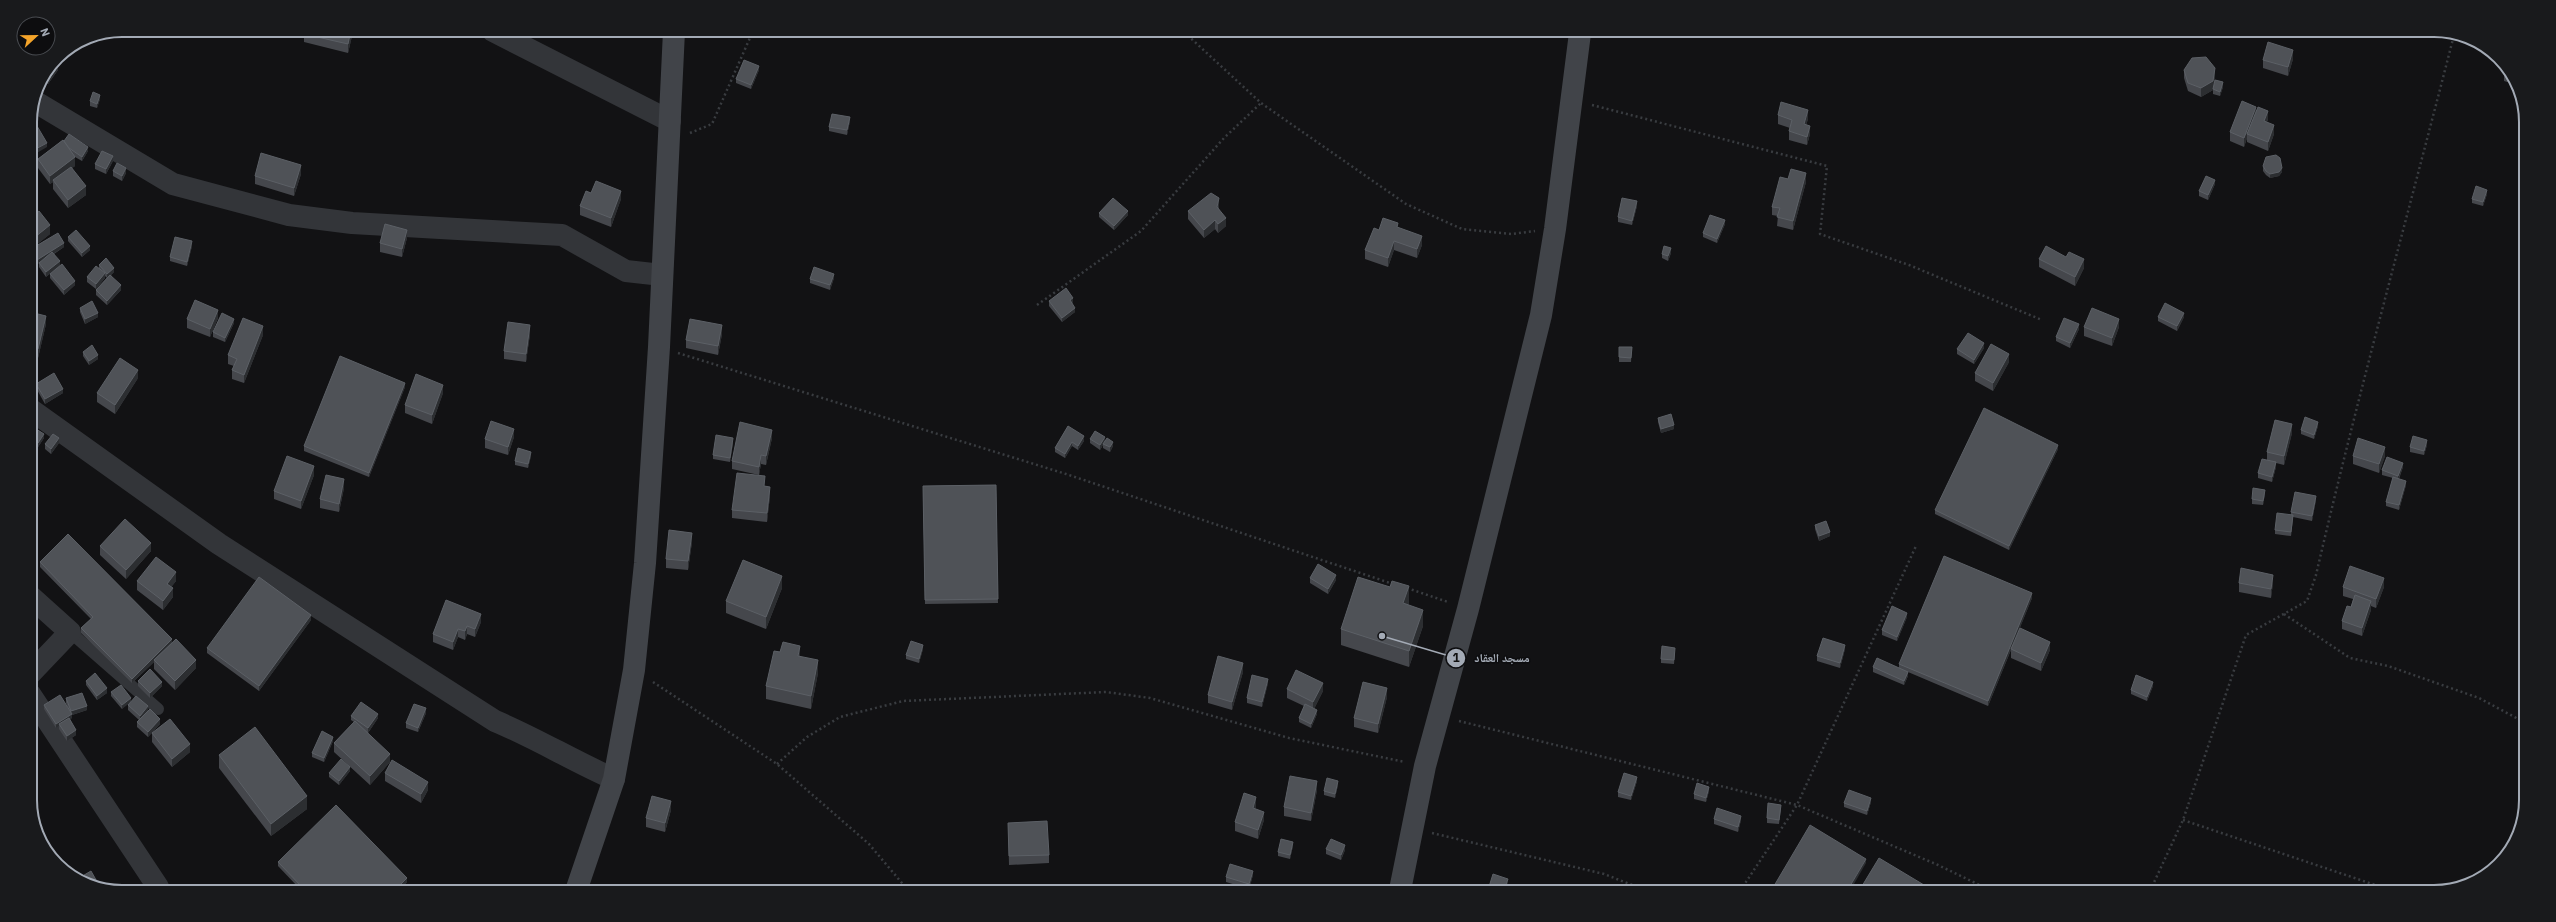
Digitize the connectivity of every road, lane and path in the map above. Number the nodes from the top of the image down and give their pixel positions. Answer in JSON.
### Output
{"nodes":[{"id":1,"x":504,"y":37,"type":"edge"},
{"id":2,"x":674,"y":37,"type":"edge"},
{"id":3,"x":750,"y":37,"type":"edge"},
{"id":4,"x":1191,"y":37,"type":"edge"},
{"id":5,"x":1580,"y":37,"type":"edge"},
{"id":6,"x":2453,"y":40,"type":"edge"},
{"id":7,"x":1572,"y":100,"type":"junction"},
{"id":8,"x":1261,"y":103,"type":"junction"},
{"id":9,"x":39,"y":104,"type":"edge"},
{"id":10,"x":669,"y":131,"type":"junction"},
{"id":11,"x":1555,"y":229,"type":"junction"},
{"id":12,"x":662,"y":275,"type":"junction"},
{"id":13,"x":1037,"y":305,"type":"dead end"},
{"id":14,"x":2042,"y":320,"type":"dead end"},
{"id":15,"x":659,"y":347,"type":"junction"},
{"id":16,"x":37,"y":414,"type":"edge"},
{"id":17,"x":1916,"y":546,"type":"dead end"},
{"id":18,"x":37,"y":602,"type":"edge"},
{"id":19,"x":1468,"y":609,"type":"junction"},
{"id":20,"x":2284,"y":614,"type":"junction"},
{"id":21,"x":70,"y":632,"type":"junction"},
{"id":22,"x":37,"y":667,"type":"edge"},
{"id":23,"x":634,"y":670,"type":"junction"},
{"id":24,"x":37,"y":705,"type":"edge"},
{"id":25,"x":158,"y":709,"type":"dead end"},
{"id":26,"x":1439,"y":716,"type":"junction"},
{"id":27,"x":2519,"y":719,"type":"edge"},
{"id":28,"x":776,"y":764,"type":"junction"},
{"id":29,"x":1425,"y":766,"type":"junction"},
{"id":30,"x":614,"y":779,"type":"junction"},
{"id":31,"x":1797,"y":805,"type":"junction"},
{"id":32,"x":2183,"y":820,"type":"junction"},
{"id":33,"x":1412,"y":828,"type":"junction"},
{"id":34,"x":157,"y":885,"type":"edge"},
{"id":35,"x":578,"y":885,"type":"edge"},
{"id":36,"x":904,"y":885,"type":"edge"},
{"id":37,"x":1401,"y":885,"type":"edge"},
{"id":38,"x":1632,"y":885,"type":"edge"},
{"id":39,"x":1744,"y":885,"type":"edge"},
{"id":40,"x":1980,"y":885,"type":"edge"},
{"id":41,"x":2153,"y":885,"type":"edge"},
{"id":42,"x":2375,"y":885,"type":"edge"}],
"edges":[{"from":1,"to":10,"type":"street"},
{"from":2,"to":10,"type":"main road"},
{"from":3,"to":10,"type":"path"},
{"from":4,"to":8,"type":"path"},
{"from":5,"to":7,"type":"main road"},
{"from":6,"to":20,"type":"path"},
{"from":7,"to":11,"type":"main road"},
{"from":7,"to":14,"type":"path"},
{"from":8,"to":11,"type":"path"},
{"from":8,"to":13,"type":"path"},
{"from":9,"to":12,"type":"street"},
{"from":10,"to":12,"type":"main road"},
{"from":11,"to":19,"type":"main road"},
{"from":12,"to":15,"type":"main road"},
{"from":15,"to":19,"type":"path"},
{"from":15,"to":23,"type":"main road"},
{"from":16,"to":30,"type":"street"},
{"from":17,"to":31,"type":"path"},
{"from":18,"to":21,"type":"street"},
{"from":19,"to":26,"type":"main road"},
{"from":20,"to":27,"type":"path"},
{"from":20,"to":32,"type":"path"},
{"from":21,"to":22,"type":"street"},
{"from":21,"to":25,"type":"lane"},
{"from":23,"to":28,"type":"path"},
{"from":23,"to":30,"type":"main road"},
{"from":24,"to":34,"type":"street"},
{"from":26,"to":29,"type":"main road"},
{"from":26,"to":31,"type":"path"},
{"from":28,"to":29,"type":"path"},
{"from":28,"to":36,"type":"path"},
{"from":29,"to":33,"type":"main road"},
{"from":30,"to":35,"type":"main road"},
{"from":31,"to":39,"type":"path"},
{"from":31,"to":40,"type":"path"},
{"from":32,"to":41,"type":"path"},
{"from":32,"to":42,"type":"path"},
{"from":33,"to":37,"type":"main road"},
{"from":33,"to":38,"type":"path"}]}
